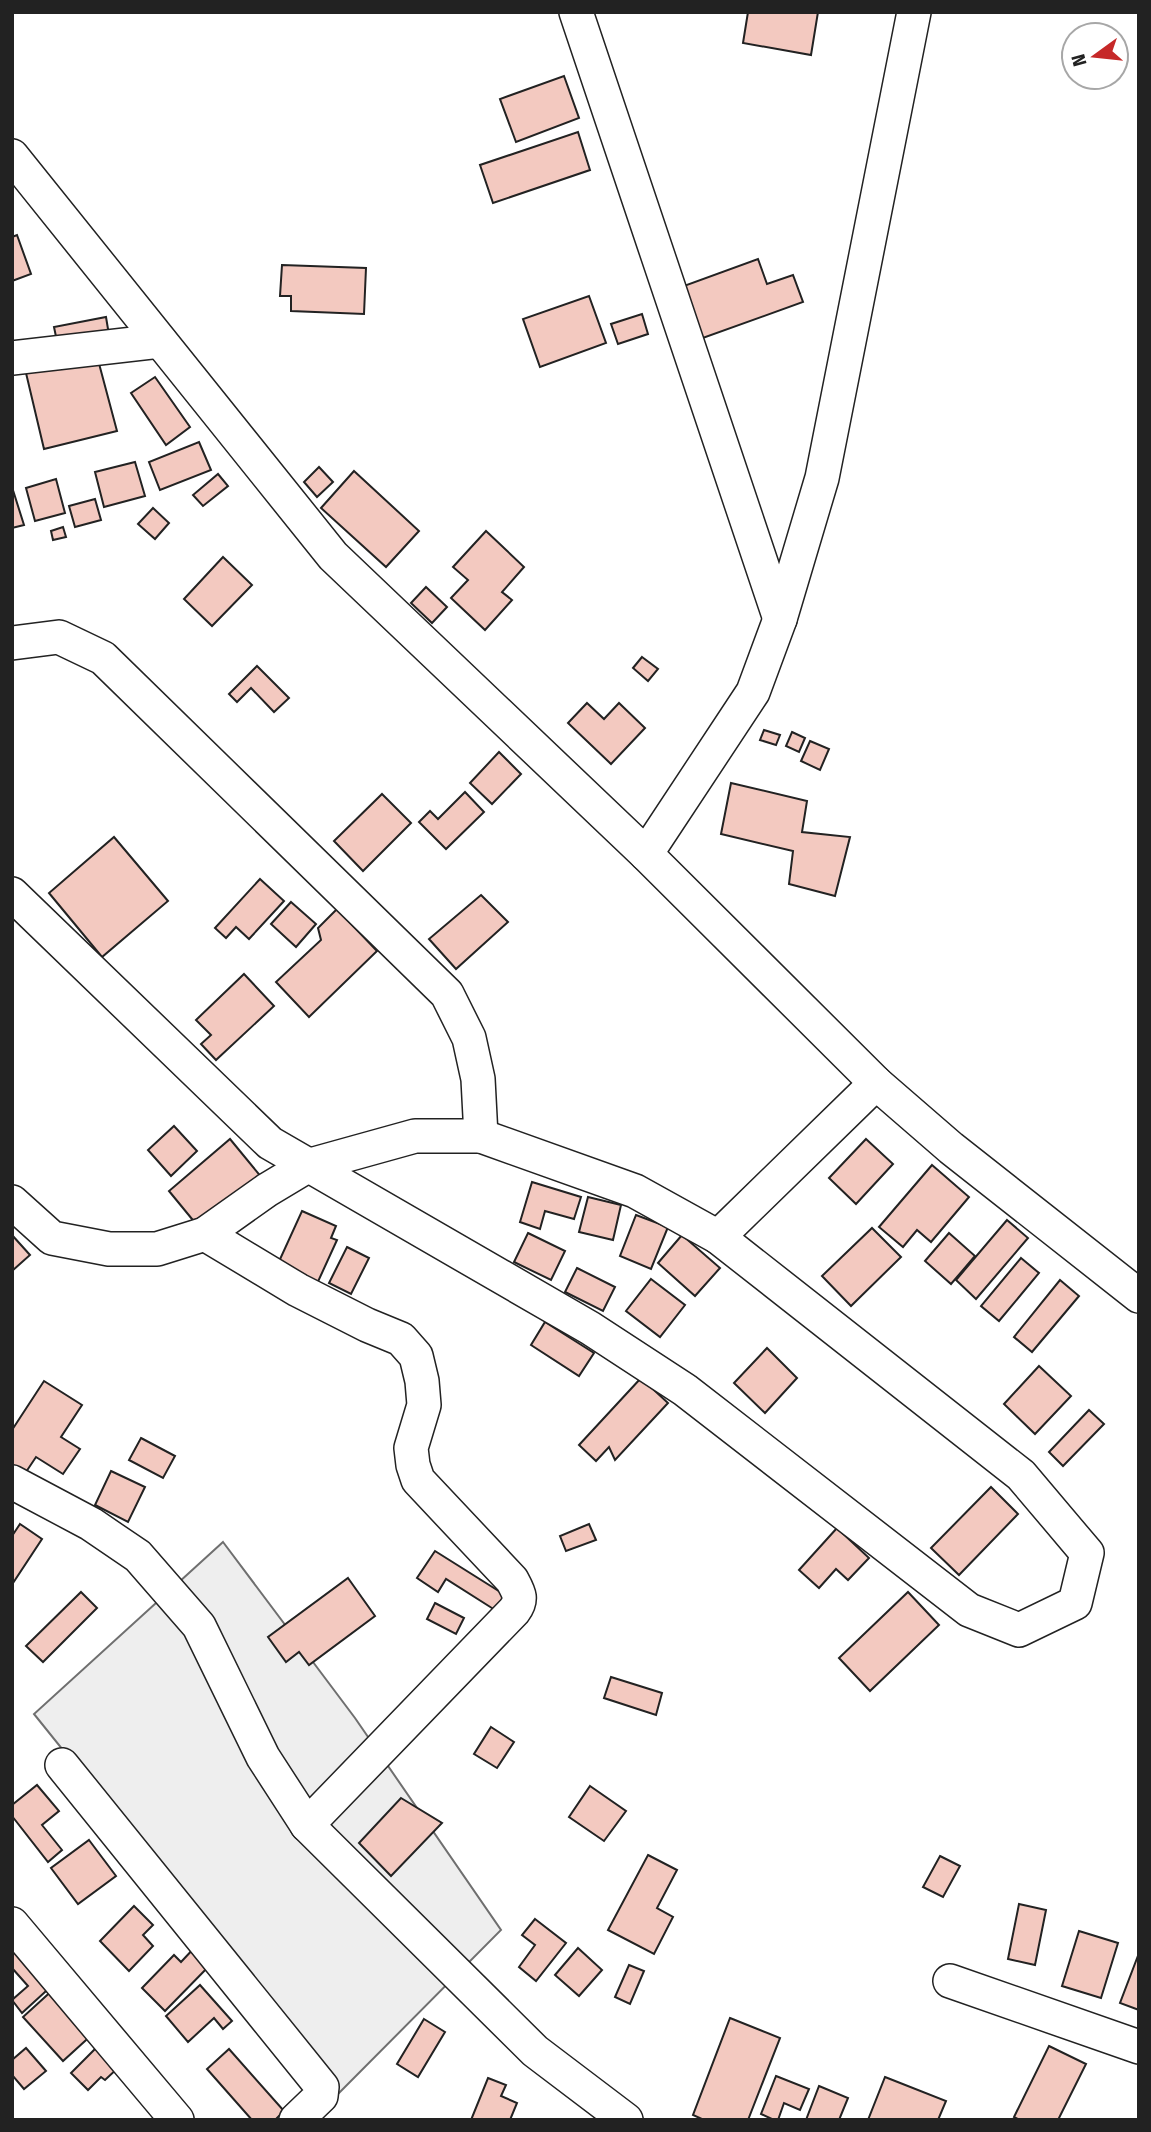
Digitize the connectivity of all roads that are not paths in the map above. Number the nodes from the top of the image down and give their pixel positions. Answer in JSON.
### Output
{"nodes":[{"id":1,"x":576,"y":12,"type":"edge"},
{"id":2,"x":914,"y":12,"type":"edge"},
{"id":3,"x":12,"y":156,"type":"edge"},
{"id":4,"x":160,"y":341,"type":"junction"},
{"id":5,"x":12,"y":358,"type":"edge"},
{"id":6,"x":780,"y":619,"type":"junction"},
{"id":7,"x":12,"y":643,"type":"edge"},
{"id":8,"x":646,"y":854,"type":"junction"},
{"id":9,"x":12,"y":894,"type":"edge"},
{"id":10,"x":876,"y":1083,"type":"junction"},
{"id":11,"x":481,"y":1136,"type":"junction"},
{"id":12,"x":307,"y":1166,"type":"junction"},
{"id":13,"x":12,"y":1202,"type":"edge"},
{"id":14,"x":205,"y":1234,"type":"junction"},
{"id":15,"x":718,"y":1237,"type":"junction"},
{"id":16,"x":1139,"y":1296,"type":"edge"},
{"id":17,"x":12,"y":1482,"type":"edge"},
{"id":18,"x":62,"y":1765,"type":"dead end"},
{"id":19,"x":307,"y":1825,"type":"junction"},
{"id":20,"x":12,"y":1924,"type":"edge"},
{"id":21,"x":950,"y":1981,"type":"dead end"},
{"id":22,"x":1139,"y":2047,"type":"edge"},
{"id":23,"x":177,"y":2120,"type":"edge"},
{"id":24,"x":296,"y":2120,"type":"edge"},
{"id":25,"x":626,"y":2120,"type":"edge"}],
"edges":[{"from":1,"to":6,"type":"street"},
{"from":2,"to":6,"type":"street"},
{"from":3,"to":4,"type":"street"},
{"from":4,"to":5,"type":"street"},
{"from":4,"to":8,"type":"street"},
{"from":6,"to":8,"type":"street"},
{"from":7,"to":11,"type":"street"},
{"from":8,"to":10,"type":"street"},
{"from":9,"to":12,"type":"street"},
{"from":10,"to":15,"type":"street"},
{"from":10,"to":16,"type":"street"},
{"from":11,"to":12,"type":"street"},
{"from":11,"to":15,"type":"street"},
{"from":12,"to":14,"type":"street"},
{"from":12,"to":15,"type":"street"},
{"from":13,"to":14,"type":"street"},
{"from":14,"to":19,"type":"street"},
{"from":17,"to":19,"type":"street"},
{"from":18,"to":24,"type":"street"},
{"from":19,"to":25,"type":"street"},
{"from":20,"to":23,"type":"street"},
{"from":21,"to":22,"type":"street"}]}
